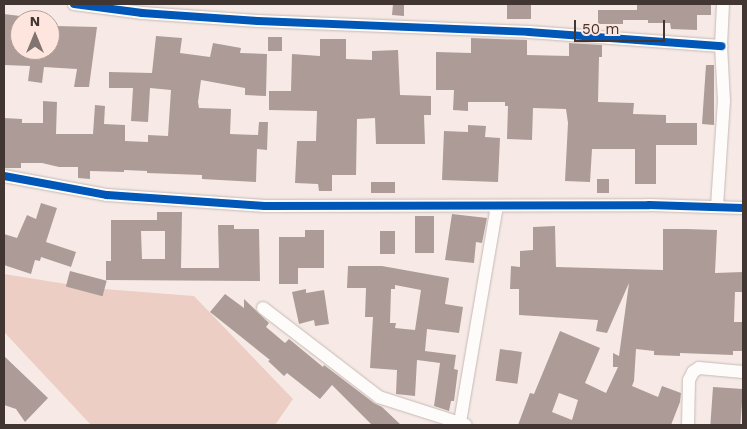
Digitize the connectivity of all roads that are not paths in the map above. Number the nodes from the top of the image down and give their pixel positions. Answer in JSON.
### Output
{"nodes":[{"id":1,"x":74,"y":4,"type":"edge"},
{"id":2,"x":723,"y":4,"type":"edge"},
{"id":3,"x":143,"y":8,"type":"edge"},
{"id":4,"x":721,"y":46,"type":"junction"},
{"id":5,"x":4,"y":176,"type":"edge"},
{"id":6,"x":497,"y":206,"type":"junction"},
{"id":7,"x":717,"y":206,"type":"junction"},
{"id":8,"x":743,"y":208,"type":"edge"},
{"id":9,"x":263,"y":308,"type":"dead end"},
{"id":10,"x":743,"y":372,"type":"edge"},
{"id":11,"x":463,"y":424,"type":"edge"},
{"id":12,"x":688,"y":425,"type":"edge"}],
"edges":[{"from":1,"to":3,"type":"street"},
{"from":2,"to":4,"type":"street"},
{"from":3,"to":4,"type":"street"},
{"from":4,"to":7,"type":"street"},
{"from":5,"to":6,"type":"street"},
{"from":6,"to":7,"type":"street"},
{"from":6,"to":11,"type":"street"},
{"from":7,"to":8,"type":"street"},
{"from":9,"to":11,"type":"street"},
{"from":10,"to":12,"type":"street"}]}
